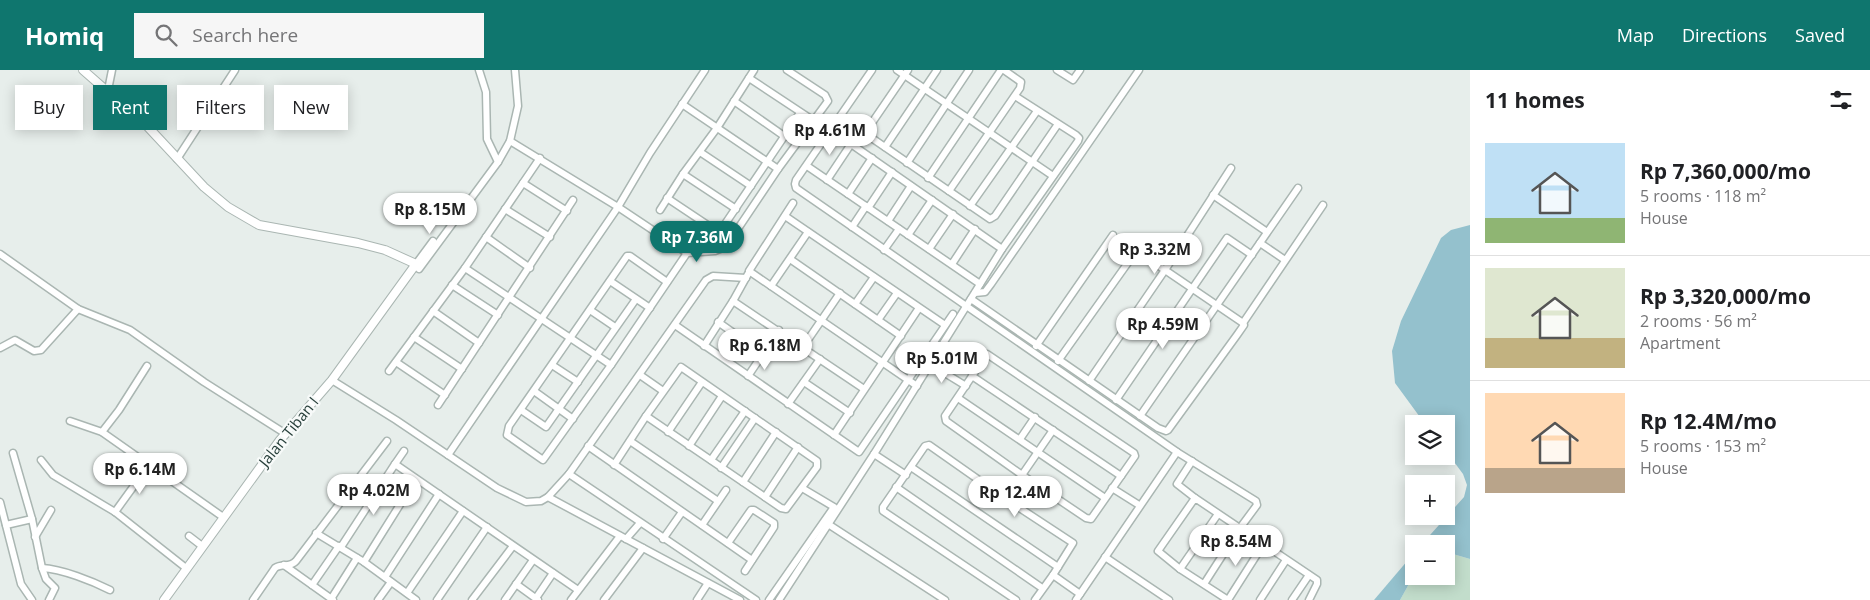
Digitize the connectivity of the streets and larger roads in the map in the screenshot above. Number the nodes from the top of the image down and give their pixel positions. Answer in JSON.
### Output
{"nodes":[{"id":1,"x":83,"y":70,"type":"edge"},
{"id":2,"x":112,"y":70,"type":"edge"},
{"id":3,"x":235,"y":70,"type":"edge"},
{"id":4,"x":479,"y":70,"type":"edge"},
{"id":5,"x":515,"y":70,"type":"edge"},
{"id":6,"x":705,"y":70,"type":"edge"},
{"id":7,"x":754,"y":70,"type":"edge"},
{"id":8,"x":787,"y":70,"type":"edge"},
{"id":9,"x":872,"y":70,"type":"edge"},
{"id":10,"x":898,"y":70,"type":"edge"},
{"id":11,"x":938,"y":70,"type":"edge"},
{"id":12,"x":969,"y":70,"type":"edge"},
{"id":13,"x":1002,"y":70,"type":"edge"},
{"id":14,"x":1057,"y":70,"type":"edge"},
{"id":15,"x":1080,"y":70,"type":"edge"},
{"id":16,"x":1139,"y":70,"type":"edge"},
{"id":17,"x":906,"y":73,"type":"edge"},
{"id":18,"x":749,"y":78,"type":"junction"},
{"id":19,"x":102,"y":85,"type":"edge"},
{"id":20,"x":109,"y":85,"type":"edge"},
{"id":21,"x":925,"y":88,"type":"junction"},
{"id":22,"x":1015,"y":96,"type":"junction"},
{"id":23,"x":734,"y":101,"type":"junction"},
{"id":24,"x":682,"y":104,"type":"junction"},
{"id":25,"x":946,"y":104,"type":"junction"},
{"id":26,"x":1037,"y":111,"type":"junction"},
{"id":27,"x":800,"y":113,"type":"junction"},
{"id":28,"x":841,"y":117,"type":"junction"},
{"id":29,"x":968,"y":119,"type":"junction"},
{"id":30,"x":814,"y":121,"type":"junction"},
{"id":31,"x":1058,"y":124,"type":"junction"},
{"id":32,"x":717,"y":128,"type":"junction"},
{"id":33,"x":150,"y":130,"type":"edge"},
{"id":34,"x":831,"y":130,"type":"junction"},
{"id":35,"x":865,"y":133,"type":"junction"},
{"id":36,"x":989,"y":133,"type":"junction"},
{"id":37,"x":784,"y":136,"type":"junction"},
{"id":38,"x":510,"y":141,"type":"junction"},
{"id":39,"x":851,"y":144,"type":"junction"},
{"id":40,"x":885,"y":147,"type":"junction"},
{"id":41,"x":1011,"y":148,"type":"junction"},
{"id":42,"x":700,"y":152,"type":"junction"},
{"id":43,"x":540,"y":158,"type":"junction"},
{"id":44,"x":872,"y":158,"type":"junction"},
{"id":45,"x":178,"y":159,"type":"junction"},
{"id":46,"x":498,"y":162,"type":"junction"},
{"id":47,"x":768,"y":162,"type":"junction"},
{"id":48,"x":1033,"y":162,"type":"junction"},
{"id":49,"x":907,"y":163,"type":"junction"},
{"id":50,"x":807,"y":166,"type":"junction"},
{"id":51,"x":1231,"y":168,"type":"dead end"},
{"id":52,"x":778,"y":169,"type":"junction"},
{"id":53,"x":892,"y":172,"type":"junction"},
{"id":54,"x":683,"y":174,"type":"junction"},
{"id":55,"x":1053,"y":176,"type":"junction"},
{"id":56,"x":928,"y":178,"type":"junction"},
{"id":57,"x":827,"y":180,"type":"junction"},
{"id":58,"x":522,"y":183,"type":"junction"},
{"id":59,"x":751,"y":186,"type":"junction"},
{"id":60,"x":912,"y":186,"type":"junction"},
{"id":61,"x":1298,"y":188,"type":"dead end"},
{"id":62,"x":949,"y":192,"type":"junction"},
{"id":63,"x":848,"y":194,"type":"junction"},
{"id":64,"x":1213,"y":195,"type":"junction"},
{"id":65,"x":667,"y":198,"type":"junction"},
{"id":66,"x":573,"y":200,"type":"dead end"},
{"id":67,"x":932,"y":200,"type":"junction"},
{"id":68,"x":793,"y":203,"type":"dead end"},
{"id":69,"x":1323,"y":205,"type":"dead end"},
{"id":70,"x":970,"y":206,"type":"junction"},
{"id":71,"x":618,"y":207,"type":"junction"},
{"id":72,"x":867,"y":207,"type":"junction"},
{"id":73,"x":505,"y":209,"type":"junction"},
{"id":74,"x":736,"y":209,"type":"junction"},
{"id":75,"x":660,"y":210,"type":"dead end"},
{"id":76,"x":567,"y":211,"type":"junction"},
{"id":77,"x":953,"y":214,"type":"junction"},
{"id":78,"x":785,"y":216,"type":"junction"},
{"id":79,"x":888,"y":221,"type":"junction"},
{"id":80,"x":852,"y":227,"type":"junction"},
{"id":81,"x":900,"y":229,"type":"junction"},
{"id":82,"x":975,"y":229,"type":"junction"},
{"id":83,"x":808,"y":232,"type":"junction"},
{"id":84,"x":1268,"y":232,"type":"junction"},
{"id":85,"x":908,"y":235,"type":"junction"},
{"id":86,"x":1113,"y":235,"type":"dead end"},
{"id":87,"x":550,"y":237,"type":"junction"},
{"id":88,"x":486,"y":238,"type":"junction"},
{"id":89,"x":1260,"y":243,"type":"junction"},
{"id":90,"x":929,"y":249,"type":"junction"},
{"id":91,"x":1002,"y":249,"type":"junction"},
{"id":92,"x":884,"y":250,"type":"junction"},
{"id":93,"x":686,"y":253,"type":"junction"},
{"id":94,"x":0,"y":254,"type":"edge"},
{"id":95,"x":1252,"y":255,"type":"junction"},
{"id":96,"x":790,"y":259,"type":"junction"},
{"id":97,"x":1285,"y":260,"type":"junction"},
{"id":98,"x":952,"y":264,"type":"junction"},
{"id":99,"x":417,"y":266,"type":"junction"},
{"id":100,"x":465,"y":268,"type":"junction"},
{"id":101,"x":530,"y":268,"type":"junction"},
{"id":102,"x":1165,"y":270,"type":"junction"},
{"id":103,"x":749,"y":271,"type":"junction"},
{"id":104,"x":874,"y":277,"type":"junction"},
{"id":105,"x":746,"y":278,"type":"junction"},
{"id":106,"x":610,"y":281,"type":"junction"},
{"id":107,"x":667,"y":282,"type":"junction"},
{"id":108,"x":452,"y":284,"type":"junction"},
{"id":109,"x":980,"y":284,"type":"junction"},
{"id":110,"x":772,"y":286,"type":"junction"},
{"id":111,"x":1193,"y":289,"type":"junction"},
{"id":112,"x":975,"y":292,"type":"junction"},
{"id":113,"x":840,"y":293,"type":"junction"},
{"id":114,"x":897,"y":293,"type":"junction"},
{"id":115,"x":510,"y":298,"type":"junction"},
{"id":116,"x":636,"y":299,"type":"junction"},
{"id":117,"x":970,"y":299,"type":"junction"},
{"id":118,"x":734,"y":300,"type":"junction"},
{"id":119,"x":855,"y":304,"type":"junction"},
{"id":120,"x":967,"y":306,"type":"junction"},
{"id":121,"x":1217,"y":306,"type":"junction"},
{"id":122,"x":650,"y":308,"type":"junction"},
{"id":123,"x":919,"y":308,"type":"junction"},
{"id":124,"x":78,"y":309,"type":"junction"},
{"id":125,"x":590,"y":310,"type":"junction"},
{"id":126,"x":433,"y":311,"type":"junction"},
{"id":127,"x":953,"y":314,"type":"dead end"},
{"id":128,"x":498,"y":316,"type":"junction"},
{"id":129,"x":540,"y":319,"type":"junction"},
{"id":130,"x":821,"y":319,"type":"junction"},
{"id":131,"x":878,"y":320,"type":"junction"},
{"id":132,"x":718,"y":322,"type":"junction"},
{"id":133,"x":1243,"y":323,"type":"junction"},
{"id":134,"x":674,"y":325,"type":"junction"},
{"id":135,"x":945,"y":325,"type":"junction"},
{"id":136,"x":615,"y":327,"type":"junction"},
{"id":137,"x":779,"y":330,"type":"junction"},
{"id":138,"x":901,"y":336,"type":"junction"},
{"id":139,"x":414,"y":337,"type":"junction"},
{"id":140,"x":571,"y":338,"type":"junction"},
{"id":141,"x":479,"y":343,"type":"junction"},
{"id":142,"x":704,"y":346,"type":"junction"},
{"id":143,"x":1036,"y":346,"type":"junction"},
{"id":144,"x":803,"y":347,"type":"junction"},
{"id":145,"x":0,"y":348,"type":"edge"},
{"id":146,"x":762,"y":354,"type":"junction"},
{"id":147,"x":596,"y":355,"type":"junction"},
{"id":148,"x":820,"y":359,"type":"junction"},
{"id":149,"x":1058,"y":361,"type":"junction"},
{"id":150,"x":396,"y":362,"type":"junction"},
{"id":151,"x":883,"y":363,"type":"junction"},
{"id":152,"x":611,"y":364,"type":"junction"},
{"id":153,"x":930,"y":364,"type":"junction"},
{"id":154,"x":552,"y":365,"type":"junction"},
{"id":155,"x":147,"y":366,"type":"dead end"},
{"id":156,"x":462,"y":370,"type":"junction"},
{"id":157,"x":389,"y":371,"type":"dead end"},
{"id":158,"x":640,"y":375,"type":"junction"},
{"id":159,"x":748,"y":376,"type":"junction"},
{"id":160,"x":972,"y":376,"type":"junction"},
{"id":161,"x":909,"y":380,"type":"junction"},
{"id":162,"x":1089,"y":381,"type":"junction"},
{"id":163,"x":335,"y":382,"type":"junction"},
{"id":164,"x":578,"y":382,"type":"junction"},
{"id":165,"x":702,"y":382,"type":"junction"},
{"id":166,"x":804,"y":382,"type":"junction"},
{"id":167,"x":917,"y":386,"type":"junction"},
{"id":168,"x":966,"y":386,"type":"junction"},
{"id":169,"x":864,"y":389,"type":"junction"},
{"id":170,"x":534,"y":391,"type":"junction"},
{"id":171,"x":663,"y":391,"type":"junction"},
{"id":172,"x":445,"y":395,"type":"junction"},
{"id":173,"x":722,"y":396,"type":"junction"},
{"id":174,"x":958,"y":398,"type":"junction"},
{"id":175,"x":1116,"y":400,"type":"junction"},
{"id":176,"x":788,"y":404,"type":"junction"},
{"id":177,"x":438,"y":406,"type":"dead end"},
{"id":178,"x":559,"y":409,"type":"junction"},
{"id":179,"x":521,"y":410,"type":"junction"},
{"id":180,"x":745,"y":411,"type":"junction"},
{"id":181,"x":850,"y":413,"type":"junction"},
{"id":182,"x":646,"y":416,"type":"junction"},
{"id":183,"x":1140,"y":416,"type":"junction"},
{"id":184,"x":1035,"y":417,"type":"junction"},
{"id":185,"x":755,"y":418,"type":"junction"},
{"id":186,"x":573,"y":419,"type":"junction"},
{"id":187,"x":70,"y":421,"type":"dead end"},
{"id":188,"x":1053,"y":430,"type":"junction"},
{"id":189,"x":102,"y":432,"type":"junction"},
{"id":190,"x":668,"y":432,"type":"junction"},
{"id":191,"x":776,"y":432,"type":"junction"},
{"id":192,"x":286,"y":434,"type":"junction"},
{"id":193,"x":834,"y":435,"type":"junction"},
{"id":194,"x":1020,"y":439,"type":"junction"},
{"id":195,"x":387,"y":441,"type":"dead end"},
{"id":196,"x":630,"y":441,"type":"junction"},
{"id":197,"x":588,"y":446,"type":"junction"},
{"id":198,"x":689,"y":446,"type":"junction"},
{"id":199,"x":798,"y":447,"type":"junction"},
{"id":200,"x":404,"y":451,"type":"dead end"},
{"id":201,"x":1038,"y":452,"type":"junction"},
{"id":202,"x":1177,"y":452,"type":"junction"},
{"id":203,"x":13,"y":453,"type":"dead end"},
{"id":204,"x":448,"y":454,"type":"junction"},
{"id":205,"x":874,"y":454,"type":"junction"},
{"id":206,"x":41,"y":460,"type":"dead end"},
{"id":207,"x":711,"y":460,"type":"junction"},
{"id":208,"x":1192,"y":461,"type":"junction"},
{"id":209,"x":395,"y":464,"type":"junction"},
{"id":210,"x":149,"y":465,"type":"junction"},
{"id":211,"x":614,"y":465,"type":"junction"},
{"id":212,"x":911,"y":467,"type":"junction"},
{"id":213,"x":722,"y":468,"type":"junction"},
{"id":214,"x":569,"y":474,"type":"junction"},
{"id":215,"x":906,"y":475,"type":"junction"},
{"id":216,"x":1022,"y":475,"type":"junction"},
{"id":217,"x":1120,"y":476,"type":"junction"},
{"id":218,"x":416,"y":479,"type":"junction"},
{"id":219,"x":743,"y":482,"type":"junction"},
{"id":220,"x":896,"y":487,"type":"junction"},
{"id":221,"x":802,"y":488,"type":"junction"},
{"id":222,"x":1112,"y":488,"type":"junction"},
{"id":223,"x":726,"y":490,"type":"dead end"},
{"id":224,"x":439,"y":494,"type":"junction"},
{"id":225,"x":764,"y":497,"type":"junction"},
{"id":226,"x":548,"y":498,"type":"junction"},
{"id":227,"x":1105,"y":498,"type":"junction"},
{"id":228,"x":1195,"y":498,"type":"junction"},
{"id":229,"x":718,"y":500,"type":"junction"},
{"id":230,"x":0,"y":502,"type":"edge"},
{"id":231,"x":1139,"y":506,"type":"junction"},
{"id":232,"x":51,"y":510,"type":"dead end"},
{"id":233,"x":463,"y":510,"type":"junction"},
{"id":234,"x":115,"y":512,"type":"junction"},
{"id":235,"x":682,"y":512,"type":"junction"},
{"id":236,"x":1218,"y":514,"type":"junction"},
{"id":237,"x":223,"y":518,"type":"junction"},
{"id":238,"x":32,"y":519,"type":"junction"},
{"id":239,"x":640,"y":523,"type":"junction"},
{"id":240,"x":828,"y":524,"type":"junction"},
{"id":241,"x":6,"y":525,"type":"junction"},
{"id":242,"x":702,"y":525,"type":"junction"},
{"id":243,"x":487,"y":527,"type":"junction"},
{"id":244,"x":1240,"y":528,"type":"junction"},
{"id":245,"x":316,"y":533,"type":"junction"},
{"id":246,"x":189,"y":536,"type":"dead end"},
{"id":247,"x":623,"y":537,"type":"junction"},
{"id":248,"x":34,"y":538,"type":"junction"},
{"id":249,"x":663,"y":538,"type":"junction"},
{"id":250,"x":728,"y":544,"type":"junction"},
{"id":251,"x":1263,"y":545,"type":"junction"},
{"id":252,"x":202,"y":546,"type":"junction"},
{"id":253,"x":340,"y":546,"type":"junction"},
{"id":254,"x":513,"y":546,"type":"junction"},
{"id":255,"x":643,"y":548,"type":"junction"},
{"id":256,"x":1105,"y":556,"type":"junction"},
{"id":257,"x":357,"y":558,"type":"junction"},
{"id":258,"x":533,"y":560,"type":"junction"},
{"id":259,"x":752,"y":560,"type":"junction"},
{"id":260,"x":1286,"y":560,"type":"junction"},
{"id":261,"x":364,"y":562,"type":"junction"},
{"id":262,"x":284,"y":565,"type":"junction"},
{"id":263,"x":1058,"y":567,"type":"junction"},
{"id":264,"x":42,"y":568,"type":"junction"},
{"id":265,"x":186,"y":568,"type":"junction"},
{"id":266,"x":1180,"y":569,"type":"junction"},
{"id":267,"x":745,"y":571,"type":"dead end"},
{"id":268,"x":553,"y":573,"type":"junction"},
{"id":269,"x":1309,"y":575,"type":"junction"},
{"id":270,"x":1053,"y":576,"type":"junction"},
{"id":271,"x":384,"y":578,"type":"junction"},
{"id":272,"x":391,"y":582,"type":"junction"},
{"id":273,"x":708,"y":583,"type":"junction"},
{"id":274,"x":516,"y":584,"type":"junction"},
{"id":275,"x":1204,"y":584,"type":"junction"},
{"id":276,"x":312,"y":585,"type":"junction"},
{"id":277,"x":1042,"y":588,"type":"junction"},
{"id":278,"x":110,"y":590,"type":"dead end"},
{"id":279,"x":578,"y":590,"type":"junction"},
{"id":280,"x":1080,"y":594,"type":"junction"},
{"id":281,"x":407,"y":596,"type":"edge"},
{"id":282,"x":332,"y":599,"type":"edge"},
{"id":283,"x":537,"y":599,"type":"edge"},
{"id":284,"x":32,"y":600,"type":"edge"},
{"id":285,"x":49,"y":600,"type":"edge"},
{"id":286,"x":164,"y":600,"type":"edge"},
{"id":287,"x":169,"y":600,"type":"edge"},
{"id":288,"x":254,"y":600,"type":"edge"},
{"id":289,"x":378,"y":600,"type":"edge"},
{"id":290,"x":416,"y":600,"type":"edge"},
{"id":291,"x":437,"y":600,"type":"edge"},
{"id":292,"x":472,"y":600,"type":"edge"},
{"id":293,"x":505,"y":600,"type":"edge"},
{"id":294,"x":571,"y":600,"type":"edge"},
{"id":295,"x":604,"y":600,"type":"edge"},
{"id":296,"x":697,"y":600,"type":"edge"},
{"id":297,"x":740,"y":600,"type":"edge"},
{"id":298,"x":756,"y":600,"type":"edge"},
{"id":299,"x":769,"y":600,"type":"edge"},
{"id":300,"x":779,"y":600,"type":"edge"},
{"id":301,"x":944,"y":600,"type":"edge"},
{"id":302,"x":1016,"y":600,"type":"edge"},
{"id":303,"x":1035,"y":600,"type":"edge"},
{"id":304,"x":1076,"y":600,"type":"edge"},
{"id":305,"x":1169,"y":600,"type":"edge"},
{"id":306,"x":1228,"y":600,"type":"edge"},
{"id":307,"x":1260,"y":600,"type":"edge"},
{"id":308,"x":1292,"y":600,"type":"edge"},
{"id":309,"x":1309,"y":600,"type":"edge"}],
"edges":[{"from":1,"to":19,"type":"street"},
{"from":2,"to":20,"type":"street"},
{"from":3,"to":45,"type":"street"},
{"from":4,"to":46,"type":"street"},
{"from":5,"to":38,"type":"street"},
{"from":6,"to":24,"type":"street"},
{"from":7,"to":18,"type":"street"},
{"from":8,"to":30,"type":"street"},
{"from":9,"to":28,"type":"street"},
{"from":10,"to":17,"type":"street"},
{"from":11,"to":21,"type":"street"},
{"from":12,"to":25,"type":"street"},
{"from":13,"to":22,"type":"street"},
{"from":13,"to":29,"type":"street"},
{"from":14,"to":15,"type":"street"},
{"from":16,"to":112,"type":"street"},
{"from":17,"to":21,"type":"street"},
{"from":17,"to":35,"type":"street"},
{"from":18,"to":23,"type":"street"},
{"from":18,"to":27,"type":"street"},
{"from":21,"to":25,"type":"street"},
{"from":21,"to":40,"type":"street"},
{"from":22,"to":26,"type":"street"},
{"from":22,"to":36,"type":"street"},
{"from":23,"to":32,"type":"street"},
{"from":23,"to":37,"type":"street"},
{"from":24,"to":32,"type":"street"},
{"from":24,"to":71,"type":"street"},
{"from":25,"to":29,"type":"street"},
{"from":25,"to":49,"type":"street"},
{"from":26,"to":31,"type":"street"},
{"from":26,"to":41,"type":"street"},
{"from":27,"to":30,"type":"street"},
{"from":27,"to":37,"type":"street"},
{"from":28,"to":34,"type":"street"},
{"from":28,"to":35,"type":"street"},
{"from":29,"to":36,"type":"street"},
{"from":29,"to":56,"type":"street"},
{"from":30,"to":52,"type":"street"},
{"from":31,"to":48,"type":"street"},
{"from":31,"to":55,"type":"street"},
{"from":32,"to":42,"type":"street"},
{"from":32,"to":47,"type":"street"},
{"from":33,"to":45,"type":"street"},
{"from":34,"to":39,"type":"street"},
{"from":34,"to":50,"type":"street"},
{"from":35,"to":40,"type":"street"},
{"from":36,"to":41,"type":"street"},
{"from":36,"to":62,"type":"street"},
{"from":37,"to":47,"type":"street"},
{"from":38,"to":43,"type":"street"},
{"from":38,"to":46,"type":"street"},
{"from":39,"to":44,"type":"street"},
{"from":39,"to":57,"type":"street"},
{"from":40,"to":49,"type":"street"},
{"from":41,"to":48,"type":"street"},
{"from":41,"to":70,"type":"street"},
{"from":42,"to":54,"type":"street"},
{"from":42,"to":59,"type":"street"},
{"from":43,"to":58,"type":"street"},
{"from":43,"to":71,"type":"street"},
{"from":44,"to":53,"type":"street"},
{"from":44,"to":63,"type":"street"},
{"from":45,"to":99,"type":"street"},
{"from":46,"to":99,"type":"street"},
{"from":47,"to":52,"type":"street"},
{"from":47,"to":59,"type":"street"},
{"from":48,"to":55,"type":"street"},
{"from":48,"to":70,"type":"street"},
{"from":49,"to":56,"type":"street"},
{"from":50,"to":57,"type":"street"},
{"from":50,"to":80,"type":"street"},
{"from":51,"to":64,"type":"street"},
{"from":52,"to":93,"type":"street"},
{"from":53,"to":60,"type":"street"},
{"from":53,"to":72,"type":"street"},
{"from":54,"to":65,"type":"street"},
{"from":54,"to":74,"type":"street"},
{"from":55,"to":91,"type":"street"},
{"from":56,"to":62,"type":"street"},
{"from":57,"to":63,"type":"street"},
{"from":58,"to":73,"type":"street"},
{"from":58,"to":76,"type":"street"},
{"from":59,"to":74,"type":"street"},
{"from":60,"to":67,"type":"street"},
{"from":60,"to":79,"type":"street"},
{"from":61,"to":84,"type":"street"},
{"from":62,"to":70,"type":"street"},
{"from":63,"to":72,"type":"street"},
{"from":64,"to":84,"type":"street"},
{"from":64,"to":102,"type":"street"},
{"from":65,"to":74,"type":"street"},
{"from":65,"to":75,"type":"street"},
{"from":66,"to":76,"type":"street"},
{"from":67,"to":77,"type":"street"},
{"from":67,"to":85,"type":"street"},
{"from":68,"to":78,"type":"street"},
{"from":69,"to":97,"type":"street"},
{"from":71,"to":93,"type":"street"},
{"from":71,"to":129,"type":"street"},
{"from":72,"to":79,"type":"street"},
{"from":72,"to":80,"type":"street"},
{"from":73,"to":87,"type":"street"},
{"from":73,"to":88,"type":"street"},
{"from":76,"to":87,"type":"street"},
{"from":77,"to":82,"type":"street"},
{"from":77,"to":90,"type":"street"},
{"from":78,"to":83,"type":"street"},
{"from":78,"to":103,"type":"street"},
{"from":79,"to":81,"type":"street"},
{"from":80,"to":92,"type":"street"},
{"from":81,"to":85,"type":"street"},
{"from":81,"to":92,"type":"street"},
{"from":82,"to":91,"type":"street"},
{"from":82,"to":98,"type":"street"},
{"from":83,"to":96,"type":"street"},
{"from":83,"to":104,"type":"street"},
{"from":84,"to":89,"type":"street"},
{"from":85,"to":90,"type":"street"},
{"from":86,"to":143,"type":"street"},
{"from":87,"to":101,"type":"street"},
{"from":88,"to":100,"type":"street"},
{"from":88,"to":101,"type":"street"},
{"from":89,"to":95,"type":"street"},
{"from":89,"to":97,"type":"street"},
{"from":90,"to":98,"type":"street"},
{"from":91,"to":109,"type":"street"},
{"from":92,"to":120,"type":"street"},
{"from":93,"to":107,"type":"street"},
{"from":94,"to":124,"type":"street"},
{"from":95,"to":111,"type":"street"},
{"from":95,"to":121,"type":"street"},
{"from":96,"to":110,"type":"street"},
{"from":96,"to":113,"type":"street"},
{"from":97,"to":133,"type":"street"},
{"from":98,"to":109,"type":"street"},
{"from":99,"to":163,"type":"street","name":"Jalan Tiban I"},
{"from":99,"to":192,"type":"street","name":"Jalan Tiban I"},
{"from":100,"to":108,"type":"street"},
{"from":100,"to":115,"type":"street"},
{"from":101,"to":115,"type":"street"},
{"from":102,"to":111,"type":"street"},
{"from":102,"to":149,"type":"street"},
{"from":102,"to":162,"type":"street"},
{"from":103,"to":105,"type":"street"},
{"from":103,"to":110,"type":"street"},
{"from":104,"to":114,"type":"street"},
{"from":104,"to":119,"type":"street"},
{"from":105,"to":118,"type":"street"},
{"from":105,"to":134,"type":"street"},
{"from":106,"to":107,"type":"street"},
{"from":106,"to":116,"type":"street"},
{"from":106,"to":125,"type":"street"},
{"from":107,"to":122,"type":"street"},
{"from":108,"to":126,"type":"street"},
{"from":108,"to":128,"type":"street"},
{"from":109,"to":112,"type":"street"},
{"from":110,"to":130,"type":"street"},
{"from":111,"to":121,"type":"street"},
{"from":111,"to":175,"type":"street"},
{"from":112,"to":117,"type":"street"},
{"from":113,"to":119,"type":"street"},
{"from":113,"to":130,"type":"street"},
{"from":114,"to":123,"type":"street"},
{"from":114,"to":131,"type":"street"},
{"from":115,"to":128,"type":"street"},
{"from":115,"to":129,"type":"street"},
{"from":116,"to":122,"type":"street"},
{"from":116,"to":136,"type":"street"},
{"from":117,"to":120,"type":"street"},
{"from":117,"to":143,"type":"street"},
{"from":118,"to":132,"type":"street"},
{"from":118,"to":137,"type":"street"},
{"from":119,"to":131,"type":"street"},
{"from":120,"to":153,"type":"street"},
{"from":120,"to":202,"type":"street"},
{"from":121,"to":133,"type":"street"},
{"from":121,"to":183,"type":"street"},
{"from":122,"to":152,"type":"street"},
{"from":123,"to":135,"type":"street"},
{"from":123,"to":138,"type":"street"},
{"from":124,"to":145,"type":"street"},
{"from":124,"to":192,"type":"street"},
{"from":125,"to":136,"type":"street"},
{"from":125,"to":140,"type":"street"},
{"from":126,"to":139,"type":"street"},
{"from":126,"to":141,"type":"street"},
{"from":127,"to":135,"type":"street"},
{"from":128,"to":141,"type":"street"},
{"from":129,"to":140,"type":"street"},
{"from":129,"to":204,"type":"street"},
{"from":130,"to":144,"type":"street"},
{"from":130,"to":151,"type":"street"},
{"from":131,"to":138,"type":"street"},
{"from":132,"to":142,"type":"street"},
{"from":132,"to":146,"type":"street"},
{"from":133,"to":183,"type":"street"},
{"from":134,"to":142,"type":"street"},
{"from":134,"to":158,"type":"street"},
{"from":135,"to":161,"type":"street"},
{"from":136,"to":147,"type":"street"},
{"from":137,"to":144,"type":"street"},
{"from":137,"to":146,"type":"street"},
{"from":138,"to":151,"type":"street"},
{"from":139,"to":150,"type":"street"},
{"from":139,"to":156,"type":"street"},
{"from":140,"to":147,"type":"street"},
{"from":140,"to":154,"type":"street"},
{"from":141,"to":156,"type":"street"},
{"from":142,"to":159,"type":"street"},
{"from":143,"to":149,"type":"street"},
{"from":144,"to":148,"type":"street"},
{"from":146,"to":159,"type":"street"},
{"from":147,"to":152,"type":"street"},
{"from":147,"to":164,"type":"street"},
{"from":148,"to":166,"type":"street"},
{"from":148,"to":169,"type":"street"},
{"from":149,"to":162,"type":"street"},
{"from":150,"to":157,"type":"street"},
{"from":150,"to":172,"type":"street"},
{"from":151,"to":161,"type":"street"},
{"from":151,"to":169,"type":"street"},
{"from":152,"to":186,"type":"street"},
{"from":153,"to":167,"type":"street"},
{"from":153,"to":168,"type":"street"},
{"from":154,"to":164,"type":"street"},
{"from":154,"to":170,"type":"street"},
{"from":155,"to":189,"type":"street"},
{"from":156,"to":172,"type":"street"},
{"from":158,"to":171,"type":"street"},
{"from":158,"to":197,"type":"street"},
{"from":159,"to":176,"type":"street"},
{"from":160,"to":168,"type":"street"},
{"from":160,"to":184,"type":"street"},
{"from":160,"to":217,"type":"street"},
{"from":161,"to":167,"type":"street"},
{"from":161,"to":193,"type":"street"},
{"from":162,"to":175,"type":"street"},
{"from":163,"to":204,"type":"street"},
{"from":163,"to":287,"type":"street","name":"Jalan Tiban I"},
{"from":164,"to":178,"type":"street"},
{"from":165,"to":171,"type":"street"},
{"from":165,"to":173,"type":"street"},
{"from":165,"to":190,"type":"street"},
{"from":166,"to":176,"type":"street"},
{"from":166,"to":181,"type":"street"},
{"from":167,"to":205,"type":"street"},
{"from":168,"to":174,"type":"street"},
{"from":169,"to":181,"type":"street"},
{"from":170,"to":178,"type":"street"},
{"from":170,"to":179,"type":"street"},
{"from":171,"to":182,"type":"street"},
{"from":172,"to":177,"type":"street"},
{"from":173,"to":180,"type":"street"},
{"from":173,"to":198,"type":"street"},
{"from":174,"to":194,"type":"street"},
{"from":174,"to":216,"type":"street"},
{"from":175,"to":183,"type":"street"},
{"from":176,"to":193,"type":"street"},
{"from":178,"to":179,"type":"street"},
{"from":178,"to":186,"type":"street"},
{"from":179,"to":186,"type":"street"},
{"from":180,"to":185,"type":"street"},
{"from":180,"to":207,"type":"street"},
{"from":181,"to":193,"type":"street"},
{"from":182,"to":190,"type":"street"},
{"from":182,"to":196,"type":"street"},
{"from":184,"to":188,"type":"street"},
{"from":184,"to":194,"type":"street"},
{"from":185,"to":191,"type":"street"},
{"from":185,"to":213,"type":"street"},
{"from":187,"to":189,"type":"street"},
{"from":188,"to":201,"type":"street"},
{"from":188,"to":217,"type":"street"},
{"from":189,"to":210,"type":"street"},
{"from":190,"to":198,"type":"street"},
{"from":191,"to":199,"type":"street"},
{"from":191,"to":219,"type":"street"},
{"from":192,"to":237,"type":"street","name":"Jalan Tiban I"},
{"from":194,"to":201,"type":"street"},
{"from":195,"to":245,"type":"street"},
{"from":196,"to":211,"type":"street"},
{"from":196,"to":229,"type":"street"},
{"from":197,"to":211,"type":"street"},
{"from":197,"to":214,"type":"street"},
{"from":198,"to":207,"type":"street"},
{"from":199,"to":221,"type":"street"},
{"from":199,"to":225,"type":"street"},
{"from":200,"to":209,"type":"street"},
{"from":201,"to":216,"type":"street"},
{"from":201,"to":227,"type":"street"},
{"from":202,"to":208,"type":"street"},
{"from":202,"to":231,"type":"street"},
{"from":203,"to":238,"type":"street"},
{"from":204,"to":226,"type":"street"},
{"from":205,"to":215,"type":"street"},
{"from":205,"to":240,"type":"street"},
{"from":206,"to":234,"type":"street"},
{"from":207,"to":213,"type":"street"},
{"from":208,"to":228,"type":"street"},
{"from":208,"to":244,"type":"street"},
{"from":209,"to":218,"type":"street"},
{"from":209,"to":253,"type":"street"},
{"from":210,"to":234,"type":"street"},
{"from":210,"to":237,"type":"street"},
{"from":211,"to":235,"type":"street"},
{"from":212,"to":215,"type":"street"},
{"from":212,"to":263,"type":"street"},
{"from":212,"to":263,"type":"street"},
{"from":213,"to":219,"type":"street"},
{"from":214,"to":226,"type":"street"},
{"from":214,"to":239,"type":"street"},
{"from":215,"to":220,"type":"street"},
{"from":216,"to":227,"type":"street"},
{"from":217,"to":222,"type":"street"},
{"from":218,"to":224,"type":"street"},
{"from":218,"to":261,"type":"street"},
{"from":219,"to":225,"type":"street"},
{"from":220,"to":277,"type":"street"},
{"from":220,"to":302,"type":"street"},
{"from":221,"to":225,"type":"street"},
{"from":221,"to":299,"type":"street"},
{"from":222,"to":227,"type":"street"},
{"from":222,"to":231,"type":"street"},
{"from":223,"to":229,"type":"street"},
{"from":224,"to":233,"type":"street"},
{"from":224,"to":271,"type":"street"},
{"from":226,"to":247,"type":"street"},
{"from":228,"to":236,"type":"street"},
{"from":228,"to":266,"type":"street"},
{"from":229,"to":242,"type":"street"},
{"from":230,"to":241,"type":"street"},
{"from":231,"to":256,"type":"street"},
{"from":232,"to":248,"type":"street"},
{"from":233,"to":243,"type":"street"},
{"from":233,"to":281,"type":"street"},
{"from":234,"to":265,"type":"street"},
{"from":235,"to":242,"type":"street"},
{"from":235,"to":249,"type":"street"},
{"from":236,"to":244,"type":"street"},
{"from":236,"to":266,"type":"street"},
{"from":237,"to":252,"type":"street","name":"Jalan Tiban I"},
{"from":238,"to":241,"type":"street"},
{"from":238,"to":248,"type":"street"},
{"from":239,"to":247,"type":"street"},
{"from":239,"to":249,"type":"street"},
{"from":240,"to":300,"type":"street"},
{"from":240,"to":301,"type":"street"},
{"from":241,"to":284,"type":"street"},
{"from":242,"to":250,"type":"street"},
{"from":243,"to":254,"type":"street"},
{"from":243,"to":291,"type":"street"},
{"from":244,"to":251,"type":"street"},
{"from":244,"to":275,"type":"street"},
{"from":245,"to":253,"type":"street"},
{"from":245,"to":262,"type":"street"},
{"from":246,"to":252,"type":"street"},
{"from":247,"to":255,"type":"street"},
{"from":247,"to":279,"type":"street"},
{"from":248,"to":264,"type":"street"},
{"from":249,"to":298,"type":"street"},
{"from":250,"to":259,"type":"street"},
{"from":250,"to":259,"type":"street"},
{"from":251,"to":260,"type":"street"},
{"from":251,"to":306,"type":"street"},
{"from":252,"to":265,"type":"street","name":"Jalan Tiban I"},
{"from":253,"to":257,"type":"street"},
{"from":253,"to":276,"type":"street"},
{"from":254,"to":258,"type":"street"},
{"from":254,"to":292,"type":"street"},
{"from":255,"to":273,"type":"street"},
{"from":255,"to":295,"type":"street"},
{"from":256,"to":280,"type":"street"},
{"from":256,"to":305,"type":"street"},
{"from":257,"to":261,"type":"street"},
{"from":257,"to":282,"type":"street"},
{"from":258,"to":268,"type":"street"},
{"from":258,"to":274,"type":"street"},
{"from":259,"to":267,"type":"street"},
{"from":260,"to":269,"type":"street"},
{"from":260,"to":307,"type":"street"},
{"from":261,"to":271,"type":"street"},
{"from":262,"to":276,"type":"street"},
{"from":262,"to":288,"type":"street"},
{"from":263,"to":270,"type":"street"},
{"from":264,"to":278,"type":"street"},
{"from":264,"to":285,"type":"street"},
{"from":265,"to":286,"type":"street","name":"Jalan Tiban I"},
{"from":266,"to":275,"type":"street"},
{"from":268,"to":279,"type":"street"},
{"from":268,"to":283,"type":"street"},
{"from":269,"to":308,"type":"street"},
{"from":269,"to":309,"type":"street"},
{"from":270,"to":277,"type":"street"},
{"from":270,"to":280,"type":"street"},
{"from":271,"to":272,"type":"street"},
{"from":272,"to":281,"type":"street"},
{"from":272,"to":289,"type":"street"},
{"from":273,"to":296,"type":"street"},
{"from":273,"to":297,"type":"street"},
{"from":274,"to":283,"type":"street"},
{"from":274,"to":293,"type":"street"},
{"from":275,"to":306,"type":"street"},
{"from":276,"to":282,"type":"street"},
{"from":277,"to":303,"type":"street"},
{"from":279,"to":294,"type":"street"},
{"from":280,"to":304,"type":"street"},
{"from":281,"to":290,"type":"street"}]}
